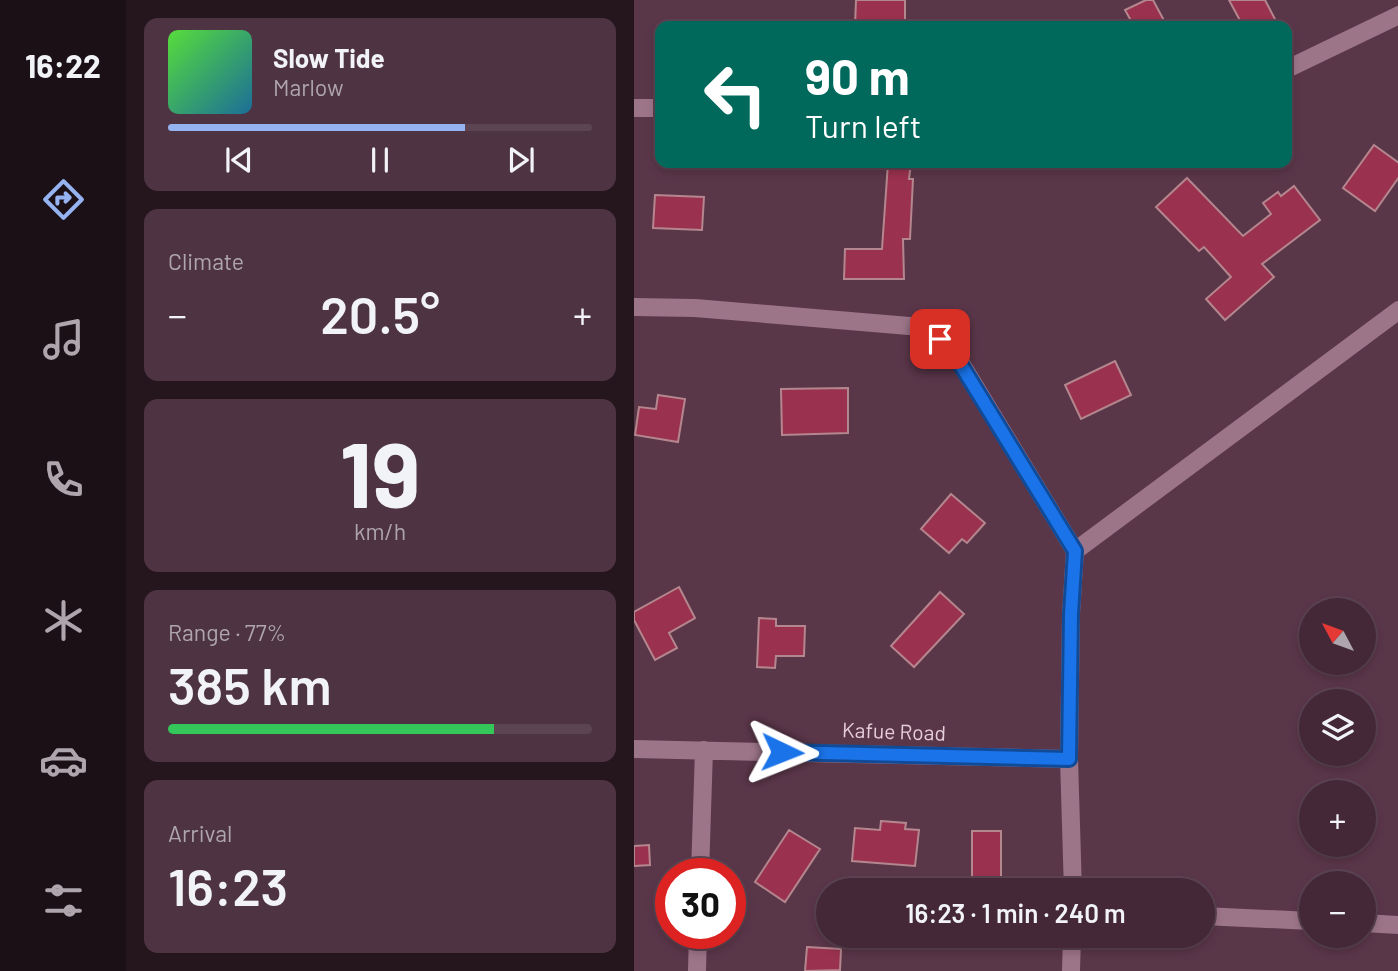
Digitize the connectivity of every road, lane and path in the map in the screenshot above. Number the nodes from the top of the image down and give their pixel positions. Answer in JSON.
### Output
{"nodes":[{"id":1,"x":1399,"y":15,"type":"edge"},
{"id":2,"x":1292,"y":67,"type":"edge"},
{"id":3,"x":634,"y":108,"type":"edge"},
{"id":4,"x":655,"y":108,"type":"edge"},
{"id":5,"x":634,"y":307,"type":"edge"},
{"id":6,"x":1399,"y":310,"type":"edge"},
{"id":7,"x":1075,"y":551,"type":"junction"},
{"id":8,"x":634,"y":749,"type":"edge"},
{"id":9,"x":704,"y":750,"type":"junction"},
{"id":10,"x":1069,"y":759,"type":"junction"},
{"id":11,"x":700,"y":858,"type":"edge"},
{"id":12,"x":1073,"y":878,"type":"edge"},
{"id":13,"x":1215,"y":916,"type":"edge"},
{"id":14,"x":1299,"y":920,"type":"edge"},
{"id":15,"x":1376,"y":924,"type":"edge"},
{"id":16,"x":1399,"y":925,"type":"edge"},
{"id":17,"x":1072,"y":948,"type":"edge"},
{"id":18,"x":698,"y":949,"type":"edge"},
{"id":19,"x":697,"y":971,"type":"edge"},
{"id":20,"x":1071,"y":971,"type":"edge"}],
"edges":[{"from":1,"to":2,"type":"street"},
{"from":3,"to":4,"type":"street"},
{"from":5,"to":7,"type":"street"},
{"from":6,"to":7,"type":"street"},
{"from":7,"to":10,"type":"street"},
{"from":8,"to":9,"type":"street","name":"Kafue Road"},
{"from":9,"to":10,"type":"street","name":"Kafue Road"},
{"from":9,"to":11,"type":"street"},
{"from":10,"to":12,"type":"street"},
{"from":13,"to":14,"type":"street"},
{"from":15,"to":16,"type":"street"},
{"from":17,"to":20,"type":"street"},
{"from":18,"to":19,"type":"street"}]}
